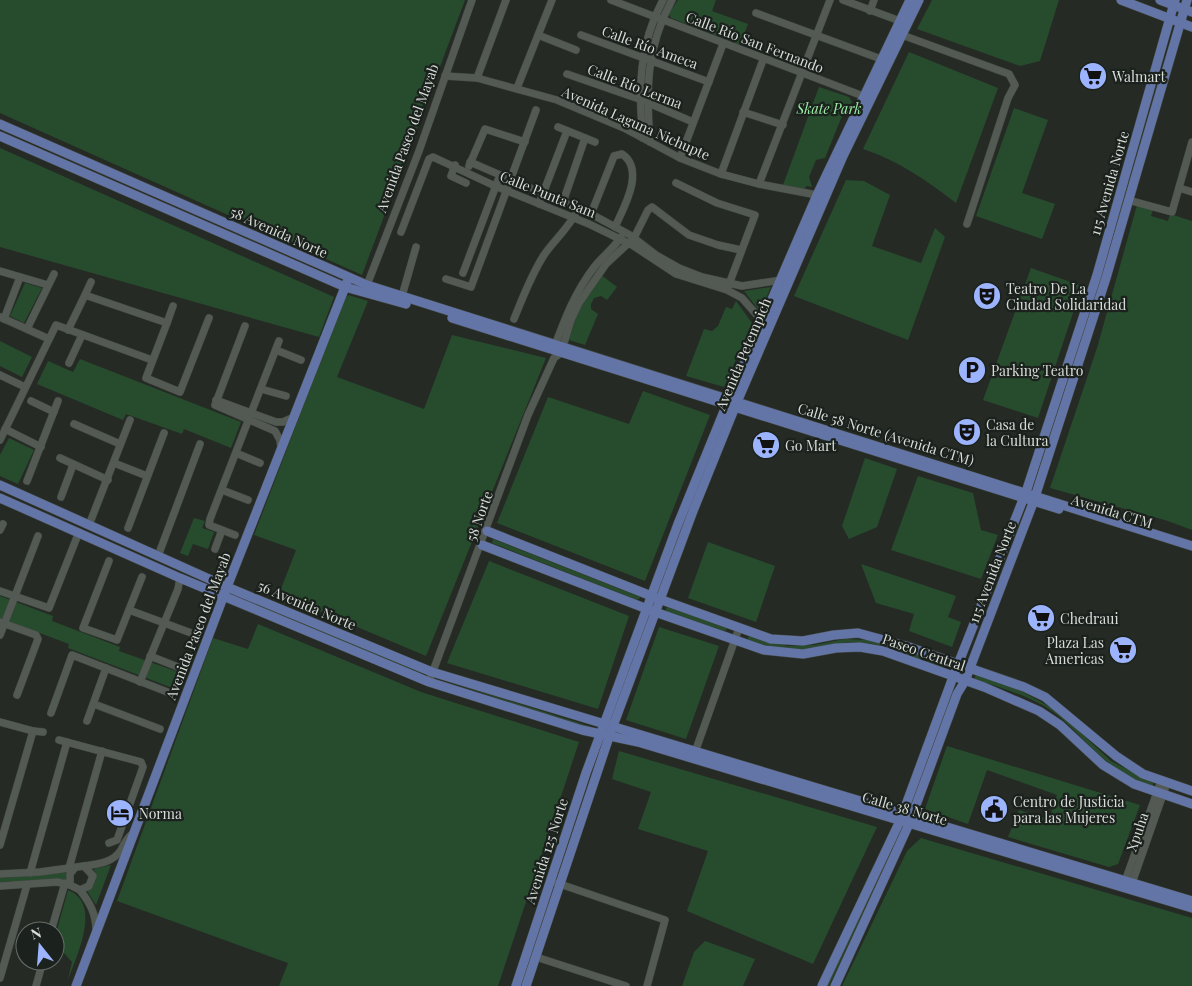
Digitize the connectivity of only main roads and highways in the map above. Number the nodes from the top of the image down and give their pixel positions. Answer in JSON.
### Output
{"nodes":[{"id":1,"x":910,"y":0,"type":"edge"},
{"id":2,"x":919,"y":0,"type":"edge"},
{"id":3,"x":1121,"y":0,"type":"edge"},
{"id":4,"x":1160,"y":0,"type":"edge"},
{"id":5,"x":1187,"y":0,"type":"edge"},
{"id":6,"x":1175,"y":3,"type":"edge"},
{"id":7,"x":1188,"y":11,"type":"edge"},
{"id":8,"x":1171,"y":19,"type":"junction"},
{"id":9,"x":1181,"y":23,"type":"junction"},
{"id":10,"x":1192,"y":27,"type":"edge"},
{"id":11,"x":0,"y":124,"type":"edge"},
{"id":12,"x":0,"y":136,"type":"edge"},
{"id":13,"x":34,"y":139,"type":"junction"},
{"id":14,"x":30,"y":149,"type":"junction"},
{"id":15,"x":137,"y":184,"type":"junction"},
{"id":16,"x":132,"y":194,"type":"junction"},
{"id":17,"x":240,"y":229,"type":"junction"},
{"id":18,"x":235,"y":239,"type":"junction"},
{"id":19,"x":348,"y":278,"type":"junction"},
{"id":20,"x":345,"y":287,"type":"junction"},
{"id":21,"x":557,"y":351,"type":"junction"},
{"id":22,"x":732,"y":404,"type":"junction"},
{"id":23,"x":0,"y":486,"type":"edge"},
{"id":24,"x":22,"y":496,"type":"junction"},
{"id":25,"x":1030,"y":497,"type":"junction"},
{"id":26,"x":0,"y":498,"type":"edge"},
{"id":27,"x":18,"y":505,"type":"junction"},
{"id":28,"x":86,"y":524,"type":"junction"},
{"id":29,"x":487,"y":531,"type":"road end"},
{"id":30,"x":79,"y":532,"type":"junction"},
{"id":31,"x":482,"y":545,"type":"road end"},
{"id":32,"x":1192,"y":546,"type":"edge"},
{"id":33,"x":1192,"y":551,"type":"edge"},
{"id":34,"x":158,"y":556,"type":"junction"},
{"id":35,"x":154,"y":566,"type":"junction"},
{"id":36,"x":227,"y":587,"type":"junction"},
{"id":37,"x":223,"y":596,"type":"junction"},
{"id":38,"x":656,"y":597,"type":"junction"},
{"id":39,"x":651,"y":610,"type":"junction"},
{"id":40,"x":959,"y":664,"type":"junction"},
{"id":41,"x":969,"y":668,"type":"junction"},
{"id":42,"x":953,"y":677,"type":"junction"},
{"id":43,"x":965,"y":681,"type":"junction"},
{"id":44,"x":582,"y":730,"type":"junction"},
{"id":45,"x":607,"y":730,"type":"junction"},
{"id":46,"x":586,"y":773,"type":"junction"},
{"id":47,"x":1192,"y":791,"type":"edge"},
{"id":48,"x":1192,"y":804,"type":"edge"},
{"id":49,"x":905,"y":819,"type":"junction"},
{"id":50,"x":1128,"y":885,"type":"junction"},
{"id":51,"x":1192,"y":901,"type":"edge"},
{"id":52,"x":1192,"y":908,"type":"edge"},
{"id":53,"x":76,"y":986,"type":"edge"},
{"id":54,"x":516,"y":986,"type":"edge"},
{"id":55,"x":526,"y":986,"type":"edge"},
{"id":56,"x":822,"y":986,"type":"edge"},
{"id":57,"x":835,"y":986,"type":"edge"}],
"edges":[{"from":1,"to":22,"type":"main road","name":"Avenida Petempich"},
{"from":2,"to":22,"type":"main road","name":"Avenida Petempich"},
{"from":3,"to":8,"type":"main road"},
{"from":4,"to":6,"type":"main road"},
{"from":5,"to":7,"type":"main road"},
{"from":6,"to":7,"type":"main road"},
{"from":6,"to":8,"type":"main road","name":"115 Avenida Norte"},
{"from":7,"to":9,"type":"main road","name":"115 Avenida Norte"},
{"from":8,"to":9,"type":"main road"},
{"from":8,"to":25,"type":"main road","name":"115 Avenida Norte"},
{"from":9,"to":10,"type":"main road"},
{"from":9,"to":25,"type":"main road","name":"115 Avenida Norte"},
{"from":11,"to":13,"type":"main road","name":"58 Avenida Norte"},
{"from":12,"to":14,"type":"main road","name":"58 Avenida Norte"},
{"from":13,"to":14,"type":"main road"},
{"from":13,"to":15,"type":"main road","name":"58 Avenida Norte"},
{"from":14,"to":16,"type":"main road","name":"58 Avenida Norte"},
{"from":15,"to":16,"type":"main road"},
{"from":15,"to":17,"type":"main road","name":"58 Avenida Norte"},
{"from":16,"to":18,"type":"main road","name":"58 Avenida Norte"},
{"from":17,"to":18,"type":"main road"},
{"from":17,"to":19,"type":"main road","name":"58 Avenida Norte"},
{"from":18,"to":20,"type":"main road","name":"58 Avenida Norte"},
{"from":19,"to":20,"type":"main road","name":"Avenida Paseo del Mayab"},
{"from":19,"to":21,"type":"main road","name":"58 Avenida Norte"},
{"from":20,"to":21,"type":"main road","name":"58 Avenida Norte"},
{"from":20,"to":36,"type":"main road","name":"Avenida Paseo del Mayab"},
{"from":21,"to":22,"type":"main road","name":"58 Avenida Norte"},
{"from":22,"to":25,"type":"main road","name":"Calle 58 Norte (Avenida CTM)"},
{"from":22,"to":38,"type":"main road","name":"Avenida Petempich"},
{"from":23,"to":24,"type":"main road","name":"56 Avenida Norte"},
{"from":24,"to":27,"type":"main road"},
{"from":24,"to":28,"type":"main road","name":"56 Avenida Norte"},
{"from":25,"to":32,"type":"main road","name":"Avenida CTM"},
{"from":25,"to":33,"type":"main road","name":"Avenida CTM"},
{"from":25,"to":40,"type":"main road","name":"115 Avenida Norte"},
{"from":25,"to":41,"type":"main road","name":"115 Avenida Norte"},
{"from":26,"to":27,"type":"main road","name":"56 Avenida Norte"},
{"from":27,"to":30,"type":"main road","name":"56 Avenida Norte"},
{"from":28,"to":30,"type":"main road"},
{"from":28,"to":34,"type":"main road","name":"56 Avenida Norte"},
{"from":29,"to":38,"type":"main road","name":"Paseo Central"},
{"from":30,"to":35,"type":"main road","name":"56 Avenida Norte"},
{"from":31,"to":39,"type":"main road","name":"Paseo Central"},
{"from":34,"to":35,"type":"main road"},
{"from":34,"to":36,"type":"main road","name":"56 Avenida Norte"},
{"from":35,"to":37,"type":"main road","name":"56 Avenida Norte"},
{"from":36,"to":37,"type":"main road","name":"Avenida Paseo del Mayab"},
{"from":36,"to":45,"type":"main road","name":"56 Avenida Norte"},
{"from":37,"to":44,"type":"main road","name":"56 Avenida Norte"},
{"from":37,"to":53,"type":"main road","name":"Avenida Paseo del Mayab"},
{"from":38,"to":39,"type":"main road","name":"Avenida Petempich"},
{"from":38,"to":40,"type":"main road","name":"Paseo Central"},
{"from":39,"to":42,"type":"main road","name":"Paseo Central"},
{"from":39,"to":45,"type":"main road","name":"Avenida Petempich"},
{"from":40,"to":41,"type":"main road","name":"Paseo Central"},
{"from":40,"to":42,"type":"main road","name":"115 Avenida Norte"},
{"from":41,"to":43,"type":"main road","name":"115 Avenida Norte"},
{"from":41,"to":47,"type":"main road","name":"Paseo Central"},
{"from":42,"to":43,"type":"main road","name":"Paseo Central"},
{"from":42,"to":49,"type":"main road","name":"115 Avenida Norte"},
{"from":43,"to":48,"type":"main road","name":"Paseo Central"},
{"from":43,"to":49,"type":"main road","name":"115 Avenida Norte"},
{"from":44,"to":45,"type":"main road","name":"56 Avenida Norte"},
{"from":44,"to":46,"type":"main road"},
{"from":45,"to":46,"type":"main road","name":"Avenida 125 Norte"},
{"from":45,"to":49,"type":"main road","name":"Calle 38 Norte"},
{"from":45,"to":55,"type":"main road","name":"Avenida 125 Norte"},
{"from":46,"to":54,"type":"main road","name":"Avenida 125 Norte"},
{"from":49,"to":50,"type":"main road","name":"Calle 38 Norte"},
{"from":49,"to":56,"type":"main road","name":"115 Avenida Norte"},
{"from":49,"to":57,"type":"main road","name":"115 Avenida Norte"},
{"from":50,"to":51,"type":"main road","name":"Calle 38 Norte"},
{"from":50,"to":52,"type":"main road","name":"Calle 38 Norte"}]}
